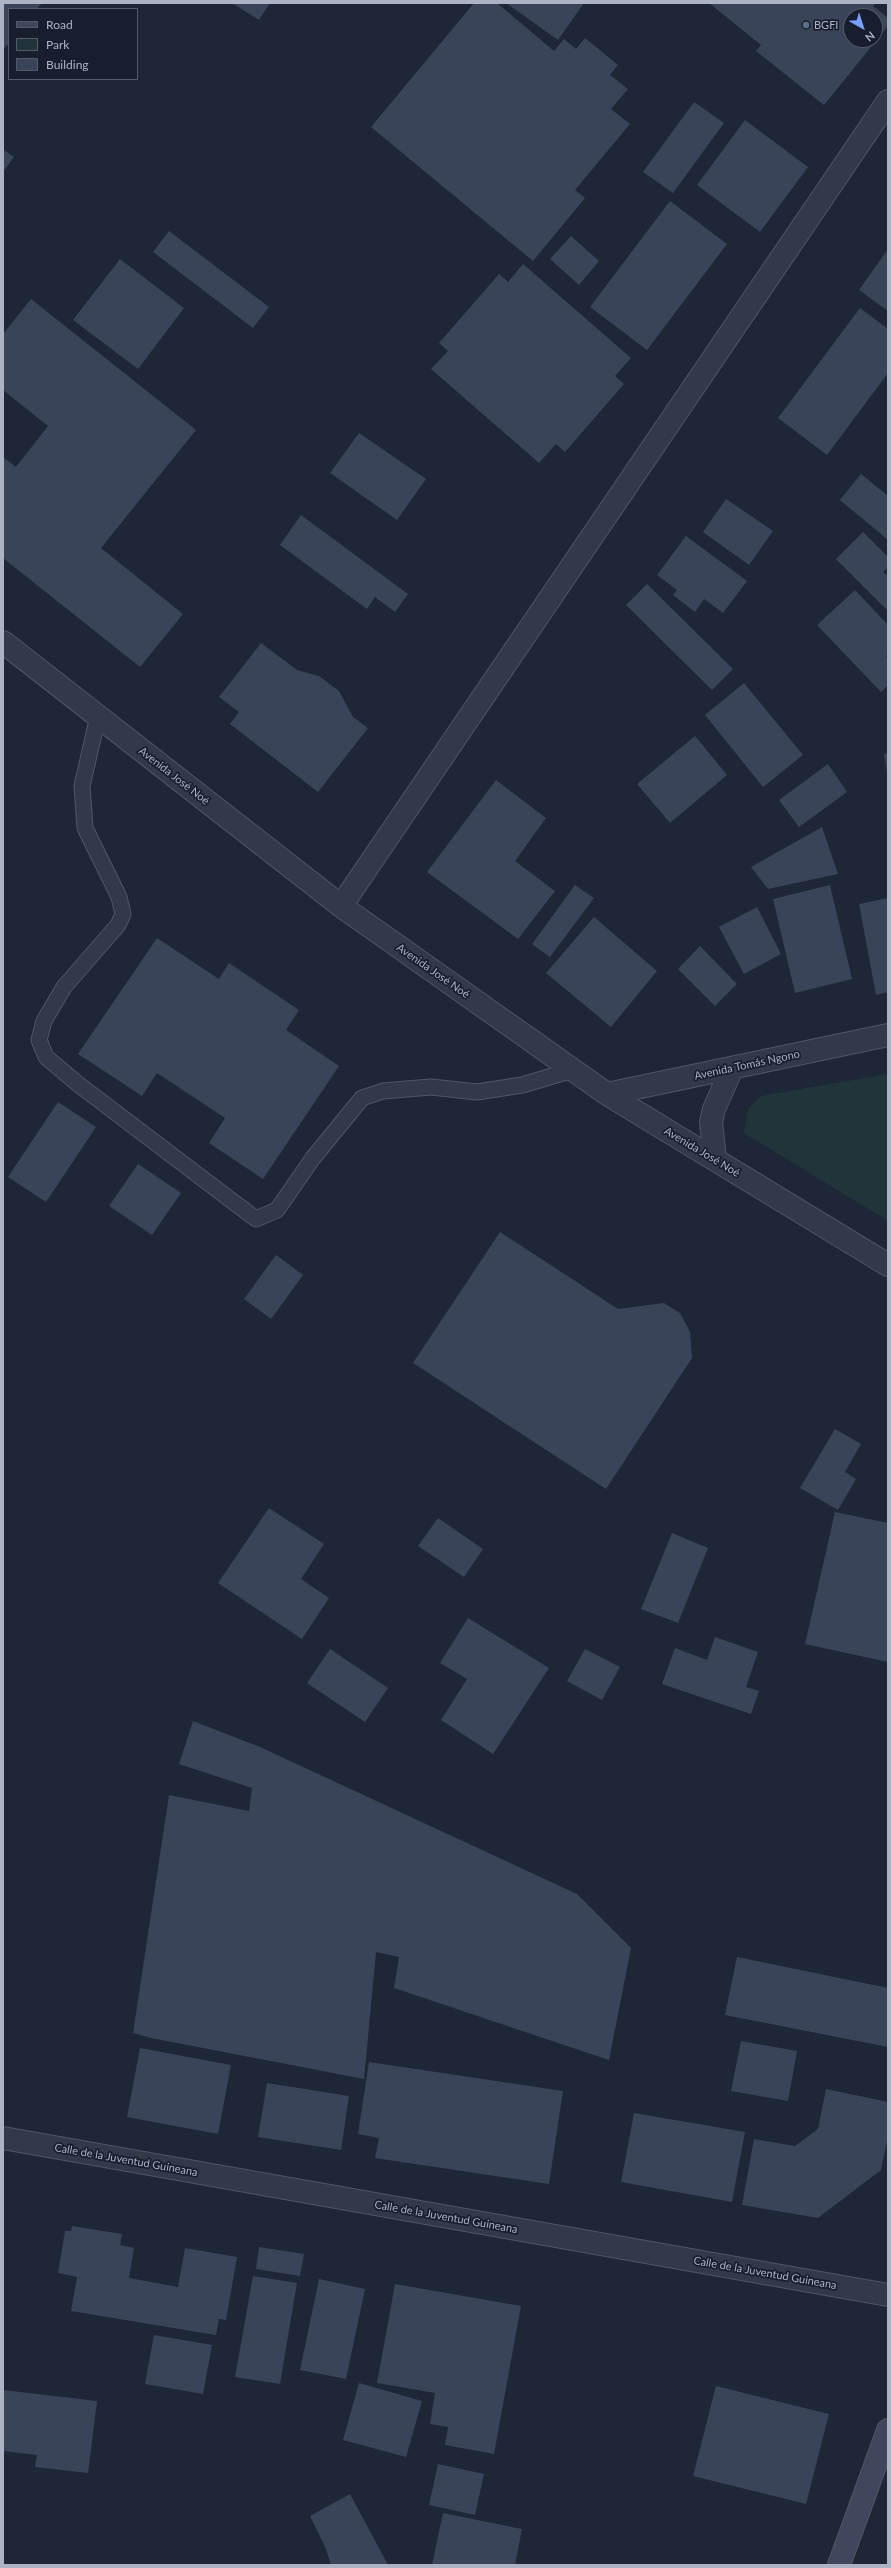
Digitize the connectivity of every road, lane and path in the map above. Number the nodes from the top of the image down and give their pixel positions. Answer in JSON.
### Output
{"nodes":[{"id":1,"x":888,"y":101,"type":"edge"},
{"id":2,"x":3,"y":642,"type":"edge"},
{"id":3,"x":98,"y":716,"type":"junction"},
{"id":4,"x":341,"y":906,"type":"junction"},
{"id":5,"x":888,"y":1035,"type":"edge"},
{"id":6,"x":732,"y":1068,"type":"junction"},
{"id":7,"x":572,"y":1070,"type":"junction"},
{"id":8,"x":607,"y":1094,"type":"junction"},
{"id":9,"x":715,"y":1159,"type":"junction"},
{"id":10,"x":888,"y":1265,"type":"edge"},
{"id":11,"x":3,"y":2138,"type":"edge"},
{"id":12,"x":888,"y":2295,"type":"edge"},
{"id":13,"x":888,"y":2430,"type":"edge"},
{"id":14,"x":838,"y":2565,"type":"edge"}],
"edges":[{"from":1,"to":4,"type":"street"},
{"from":2,"to":3,"type":"street","name":"Avenida José Noé"},
{"from":3,"to":4,"type":"street","name":"Avenida José Noé"},
{"from":3,"to":7,"type":"lane"},
{"from":4,"to":7,"type":"street","name":"Avenida José Noé"},
{"from":5,"to":6,"type":"street","name":"Avenida Tomás Ngono"},
{"from":6,"to":8,"type":"street","name":"Avenida Tomás Ngono"},
{"from":6,"to":9,"type":"street"},
{"from":7,"to":8,"type":"street","name":"Avenida José Noé"},
{"from":8,"to":9,"type":"street","name":"Avenida José Noé"},
{"from":9,"to":10,"type":"street","name":"Avenida José Noé"},
{"from":11,"to":12,"type":"street","name":"Calle de la Juventud Guineana"},
{"from":13,"to":14,"type":"main road"}]}
